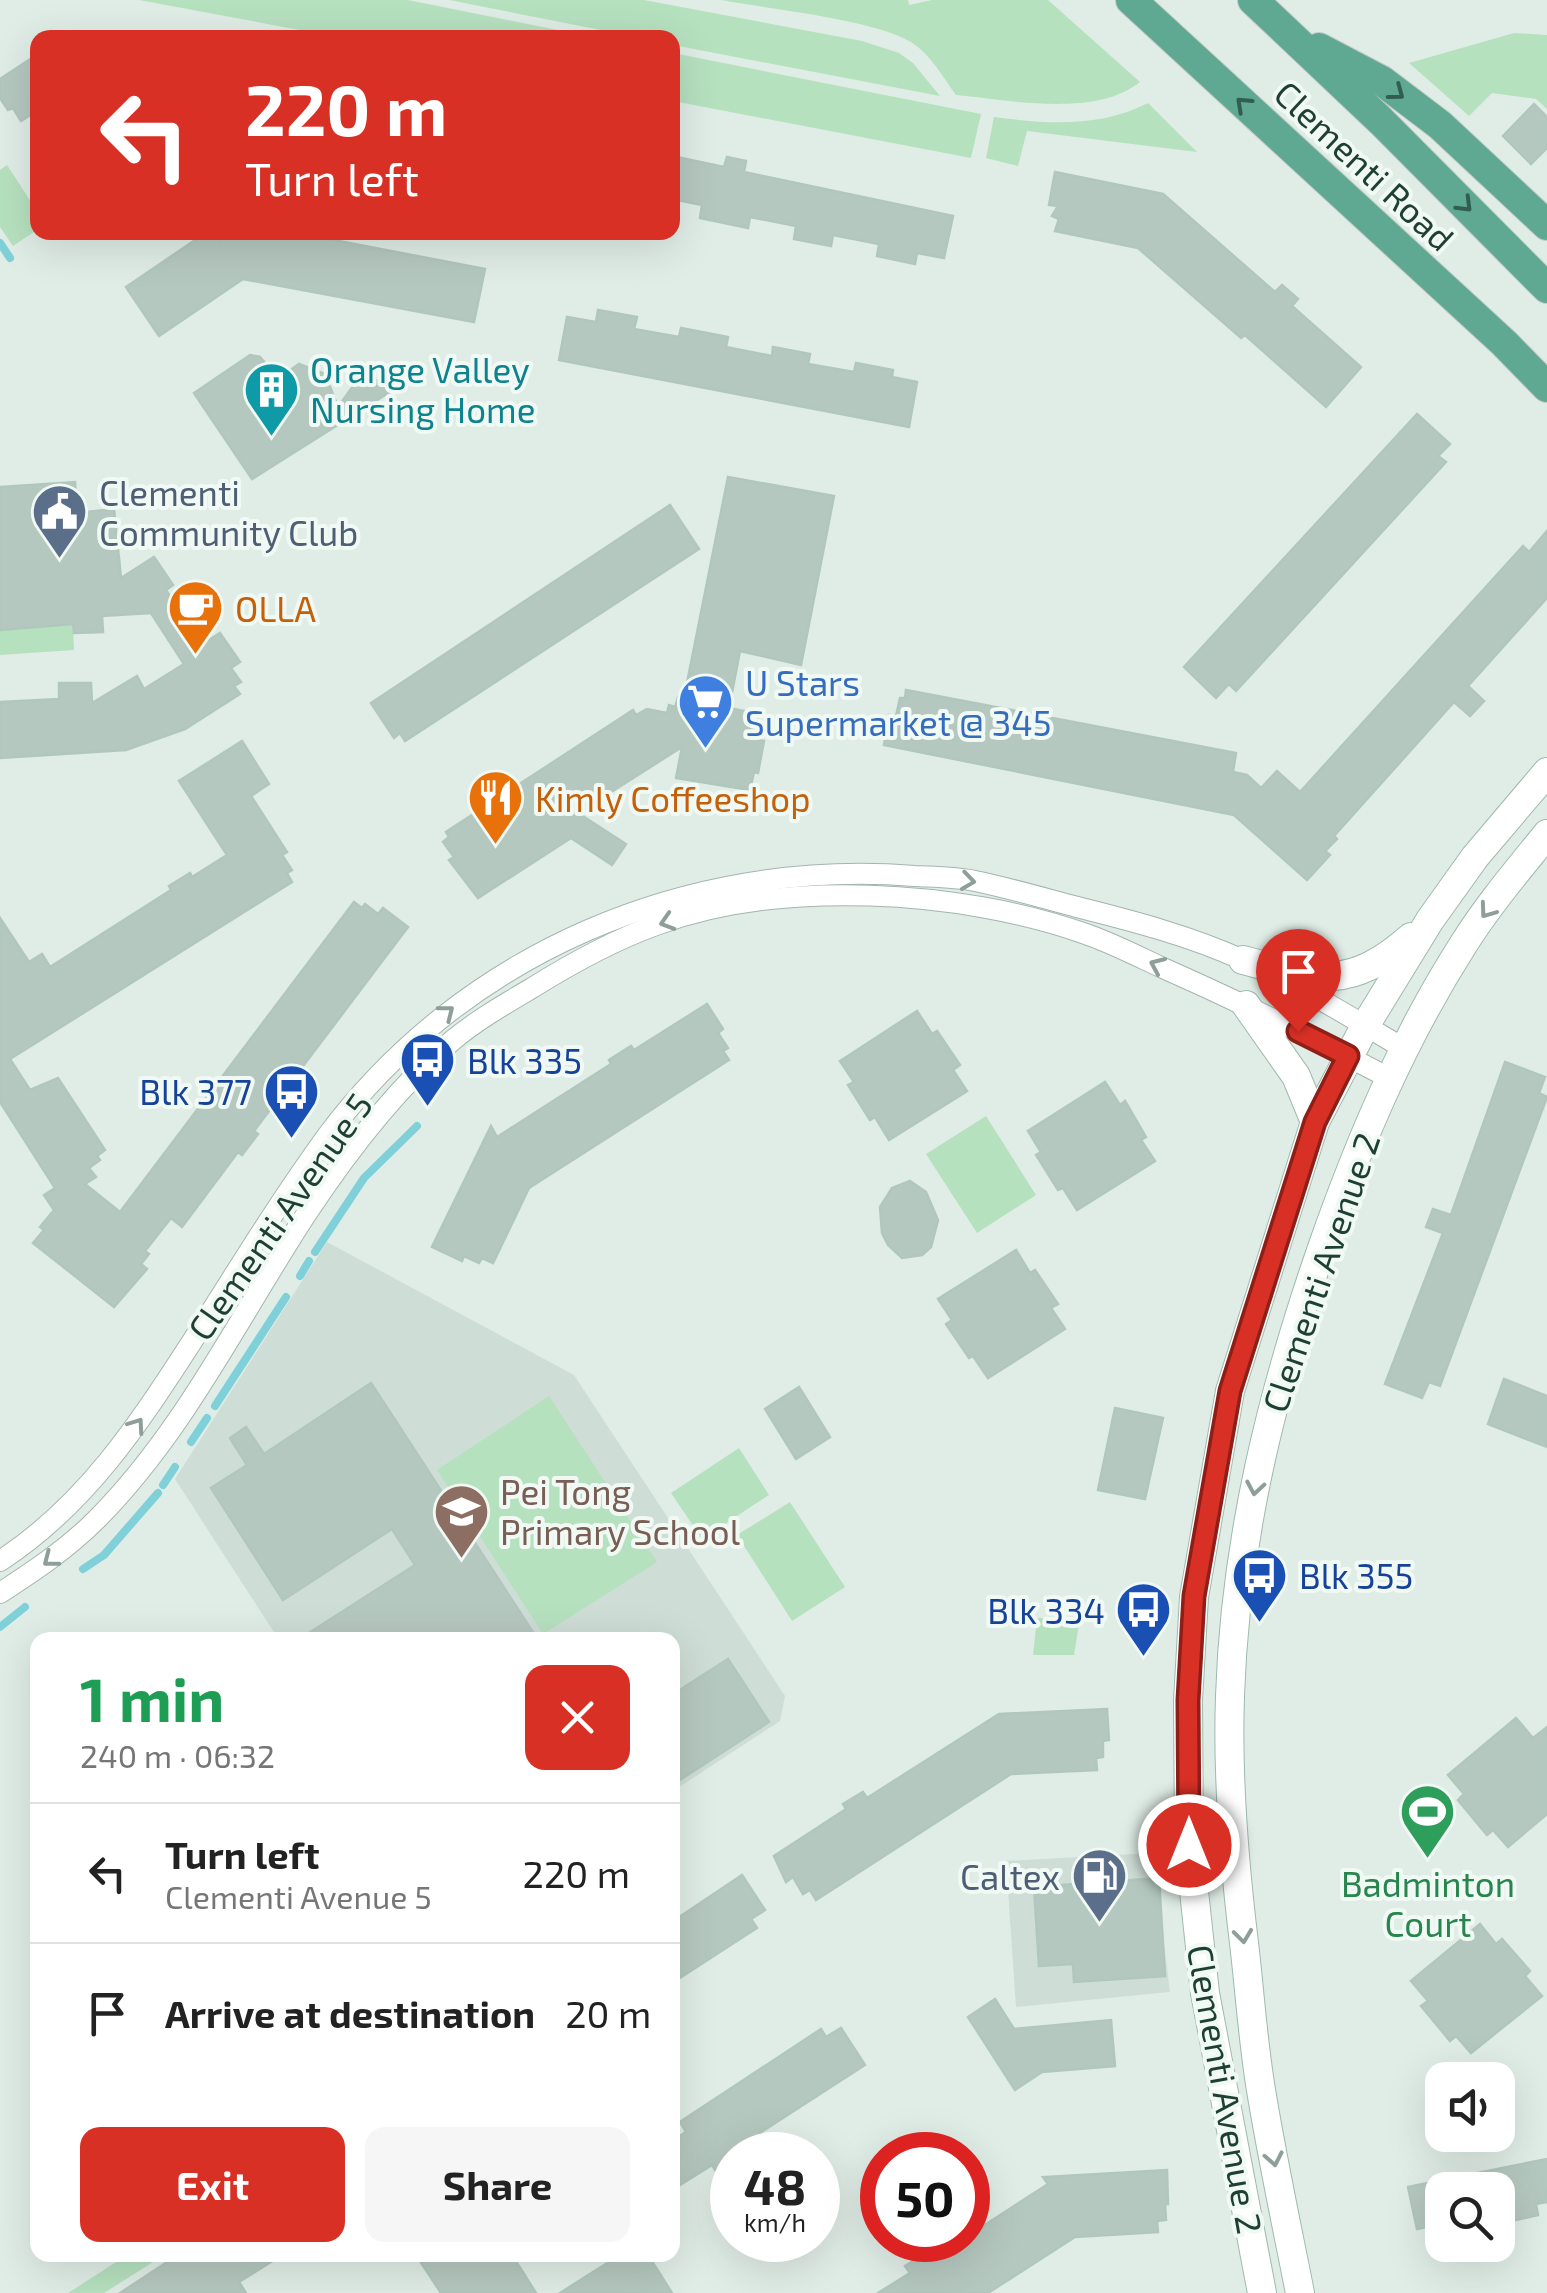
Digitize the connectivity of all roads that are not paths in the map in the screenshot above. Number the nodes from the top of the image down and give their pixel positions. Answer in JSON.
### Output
{"nodes":[{"id":1,"x":1131,"y":0,"type":"edge"},
{"id":2,"x":1253,"y":0,"type":"edge"},
{"id":3,"x":1282,"y":27,"type":"junction"},
{"id":4,"x":1547,"y":225,"type":"edge"},
{"id":5,"x":1547,"y":288,"type":"edge"},
{"id":6,"x":1547,"y":387,"type":"edge"},
{"id":7,"x":1547,"y":772,"type":"edge"},
{"id":8,"x":1547,"y":834,"type":"edge"},
{"id":9,"x":1430,"y":920,"type":"junction"},
{"id":10,"x":1243,"y":960,"type":"junction"},
{"id":11,"x":1246,"y":1005,"type":"junction"},
{"id":12,"x":1364,"y":1026,"type":"junction"},
{"id":13,"x":1403,"y":1048,"type":"junction"},
{"id":14,"x":1348,"y":1056,"type":"junction"},
{"id":15,"x":1390,"y":1078,"type":"junction"},
{"id":16,"x":1315,"y":1122,"type":"junction"},
{"id":17,"x":1279,"y":1233,"type":"junction"},
{"id":18,"x":1323,"y":1246,"type":"junction"},
{"id":19,"x":0,"y":1561,"type":"edge"},
{"id":20,"x":0,"y":1594,"type":"edge"},
{"id":21,"x":1262,"y":2293,"type":"edge"},
{"id":22,"x":1300,"y":2293,"type":"edge"}],
"edges":[{"from":6,"to":1,"type":"main road","name":"Clementi Road","one_way":true},
{"from":2,"to":3,"type":"main road","name":"Clementi Road"},
{"from":3,"to":4,"type":"main road","name":"Clementi Road","one_way":true},
{"from":3,"to":5,"type":"main road","name":"Clementi Road","one_way":true},
{"from":7,"to":9,"type":"main road","name":"Clementi Avenue 2"},
{"from":8,"to":13,"type":"main road","name":"Clementi Avenue 2","one_way":true},
{"from":9,"to":10,"type":"main road"},
{"from":9,"to":12,"type":"main road","name":"Clementi Avenue 2"},
{"from":10,"to":12,"type":"street","name":"Clementi Avenue 5"},
{"from":19,"to":10,"type":"street","name":"Clementi Avenue 5","one_way":true},
{"from":11,"to":14,"type":"street","name":"Clementi Avenue 5"},
{"from":11,"to":16,"type":"main road"},
{"from":11,"to":20,"type":"street","name":"Clementi Avenue 5","one_way":true},
{"from":12,"to":13,"type":"street","name":"Clementi Avenue 5"},
{"from":12,"to":14,"type":"main road","name":"Clementi Avenue 2"},
{"from":13,"to":15,"type":"main road","name":"Clementi Avenue 2"},
{"from":14,"to":15,"type":"street","name":"Clementi Avenue 5"},
{"from":14,"to":16,"type":"main road","name":"Clementi Avenue 2"},
{"from":15,"to":18,"type":"main road","name":"Clementi Avenue 2"},
{"from":16,"to":17,"type":"main road","name":"Clementi Avenue 2"},
{"from":17,"to":18,"type":"main road"},
{"from":17,"to":21,"type":"main road","name":"Clementi Avenue 2"},
{"from":18,"to":22,"type":"main road","name":"Clementi Avenue 2","one_way":true}]}
